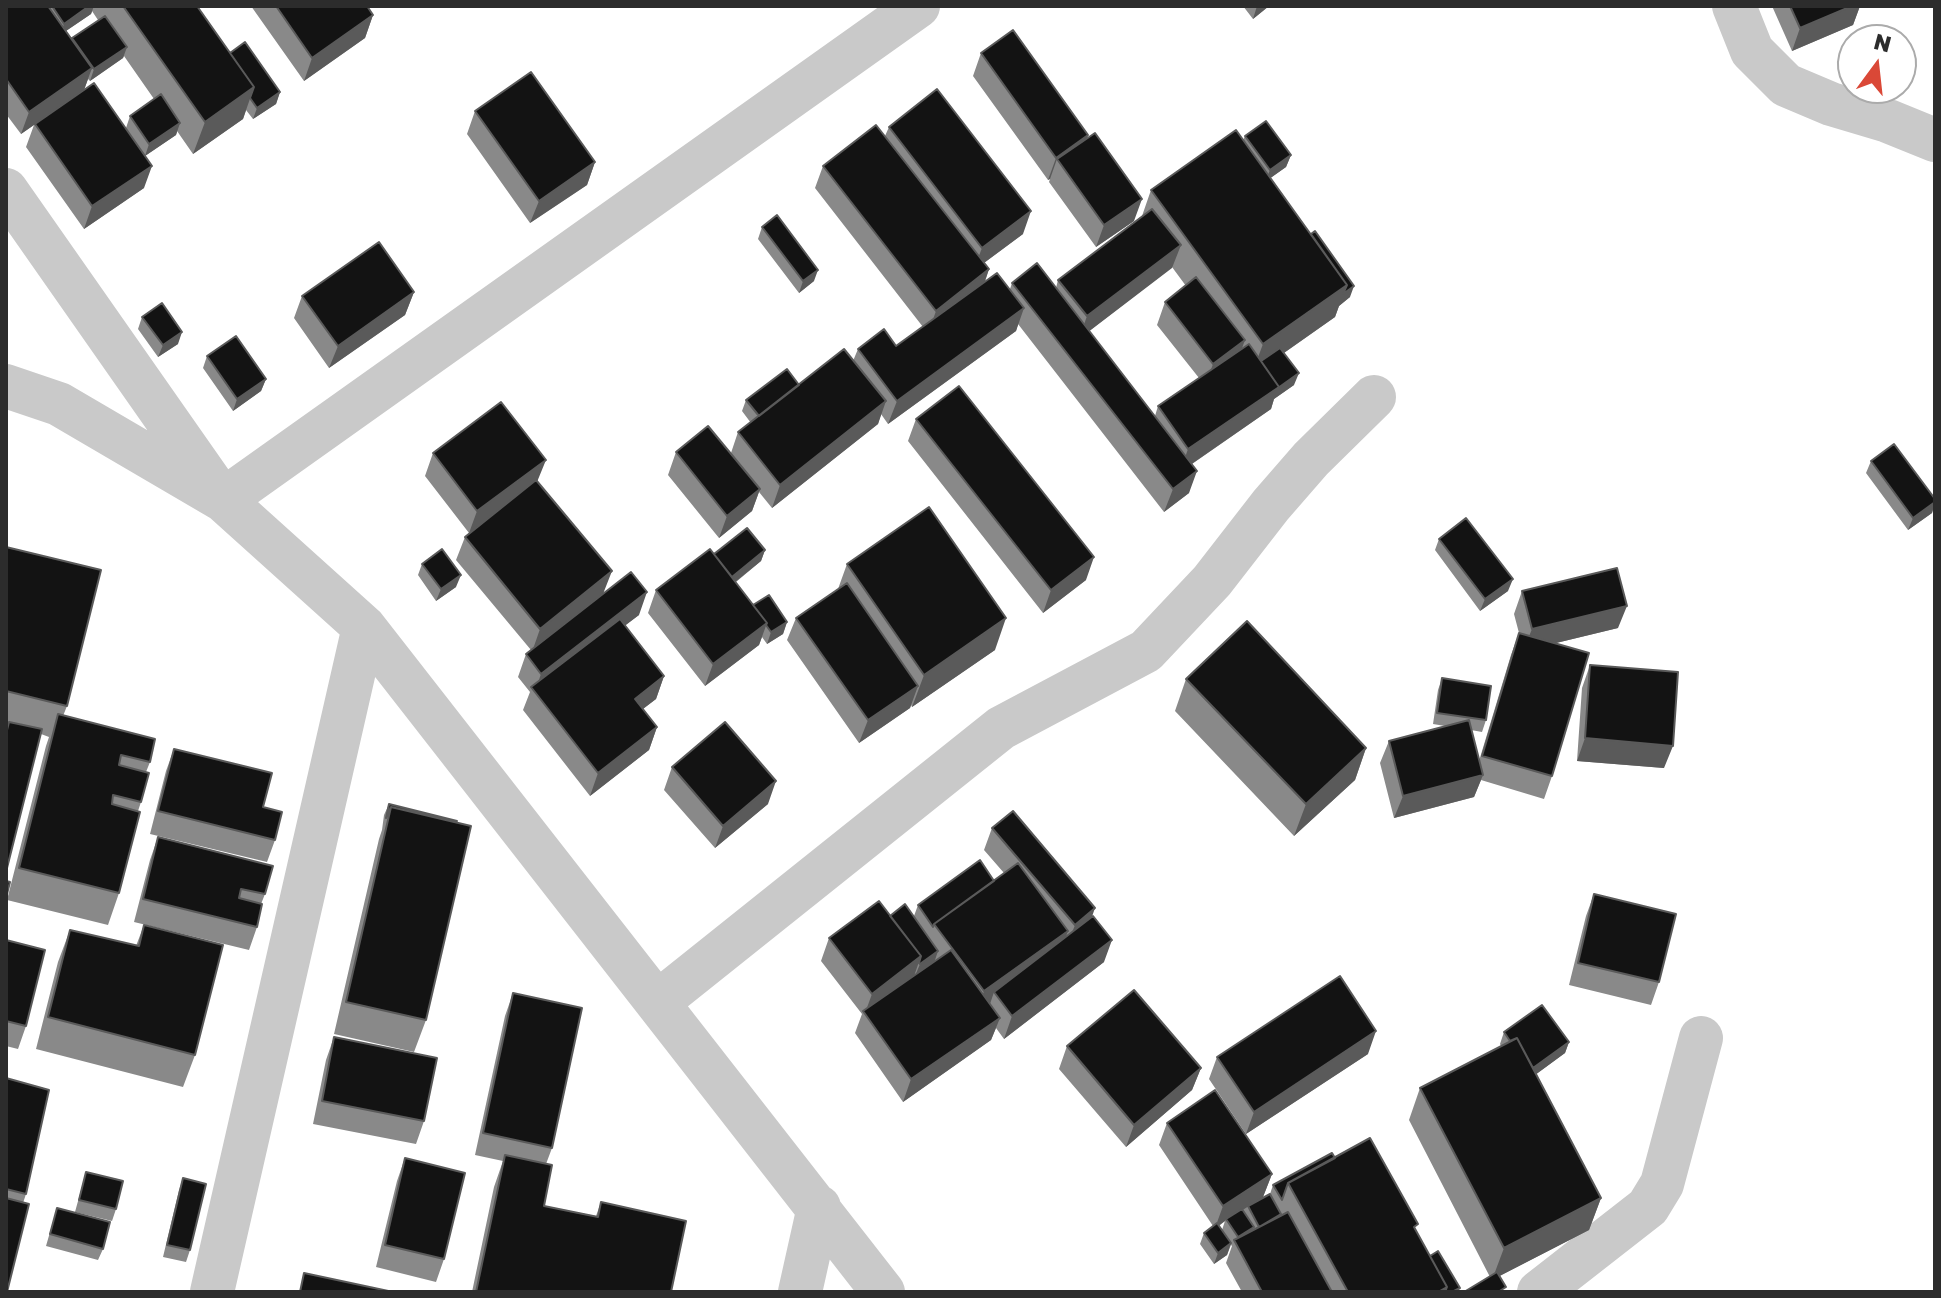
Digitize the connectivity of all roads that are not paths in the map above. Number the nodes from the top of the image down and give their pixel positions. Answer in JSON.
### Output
{"nodes":[{"id":1,"x":918,"y":6,"type":"edge"},
{"id":2,"x":1734,"y":6,"type":"edge"},
{"id":3,"x":1935,"y":140,"type":"edge"},
{"id":4,"x":6,"y":190,"type":"edge"},
{"id":5,"x":6,"y":386,"type":"edge"},
{"id":6,"x":1374,"y":397,"type":"dead end"},
{"id":7,"x":223,"y":500,"type":"junction"},
{"id":8,"x":364,"y":627,"type":"junction"},
{"id":9,"x":658,"y":1002,"type":"junction"},
{"id":10,"x":1701,"y":1038,"type":"dead end"},
{"id":11,"x":819,"y":1207,"type":"junction"},
{"id":12,"x":212,"y":1292,"type":"edge"},
{"id":13,"x":800,"y":1292,"type":"edge"},
{"id":14,"x":883,"y":1292,"type":"edge"},
{"id":15,"x":1539,"y":1292,"type":"edge"}],
"edges":[{"from":1,"to":7,"type":"street"},
{"from":2,"to":3,"type":"street"},
{"from":4,"to":7,"type":"street"},
{"from":5,"to":7,"type":"street"},
{"from":6,"to":9,"type":"street"},
{"from":7,"to":8,"type":"street"},
{"from":8,"to":9,"type":"street"},
{"from":8,"to":12,"type":"street"},
{"from":9,"to":11,"type":"street"},
{"from":10,"to":15,"type":"street"},
{"from":11,"to":13,"type":"street"},
{"from":11,"to":14,"type":"street"}]}
